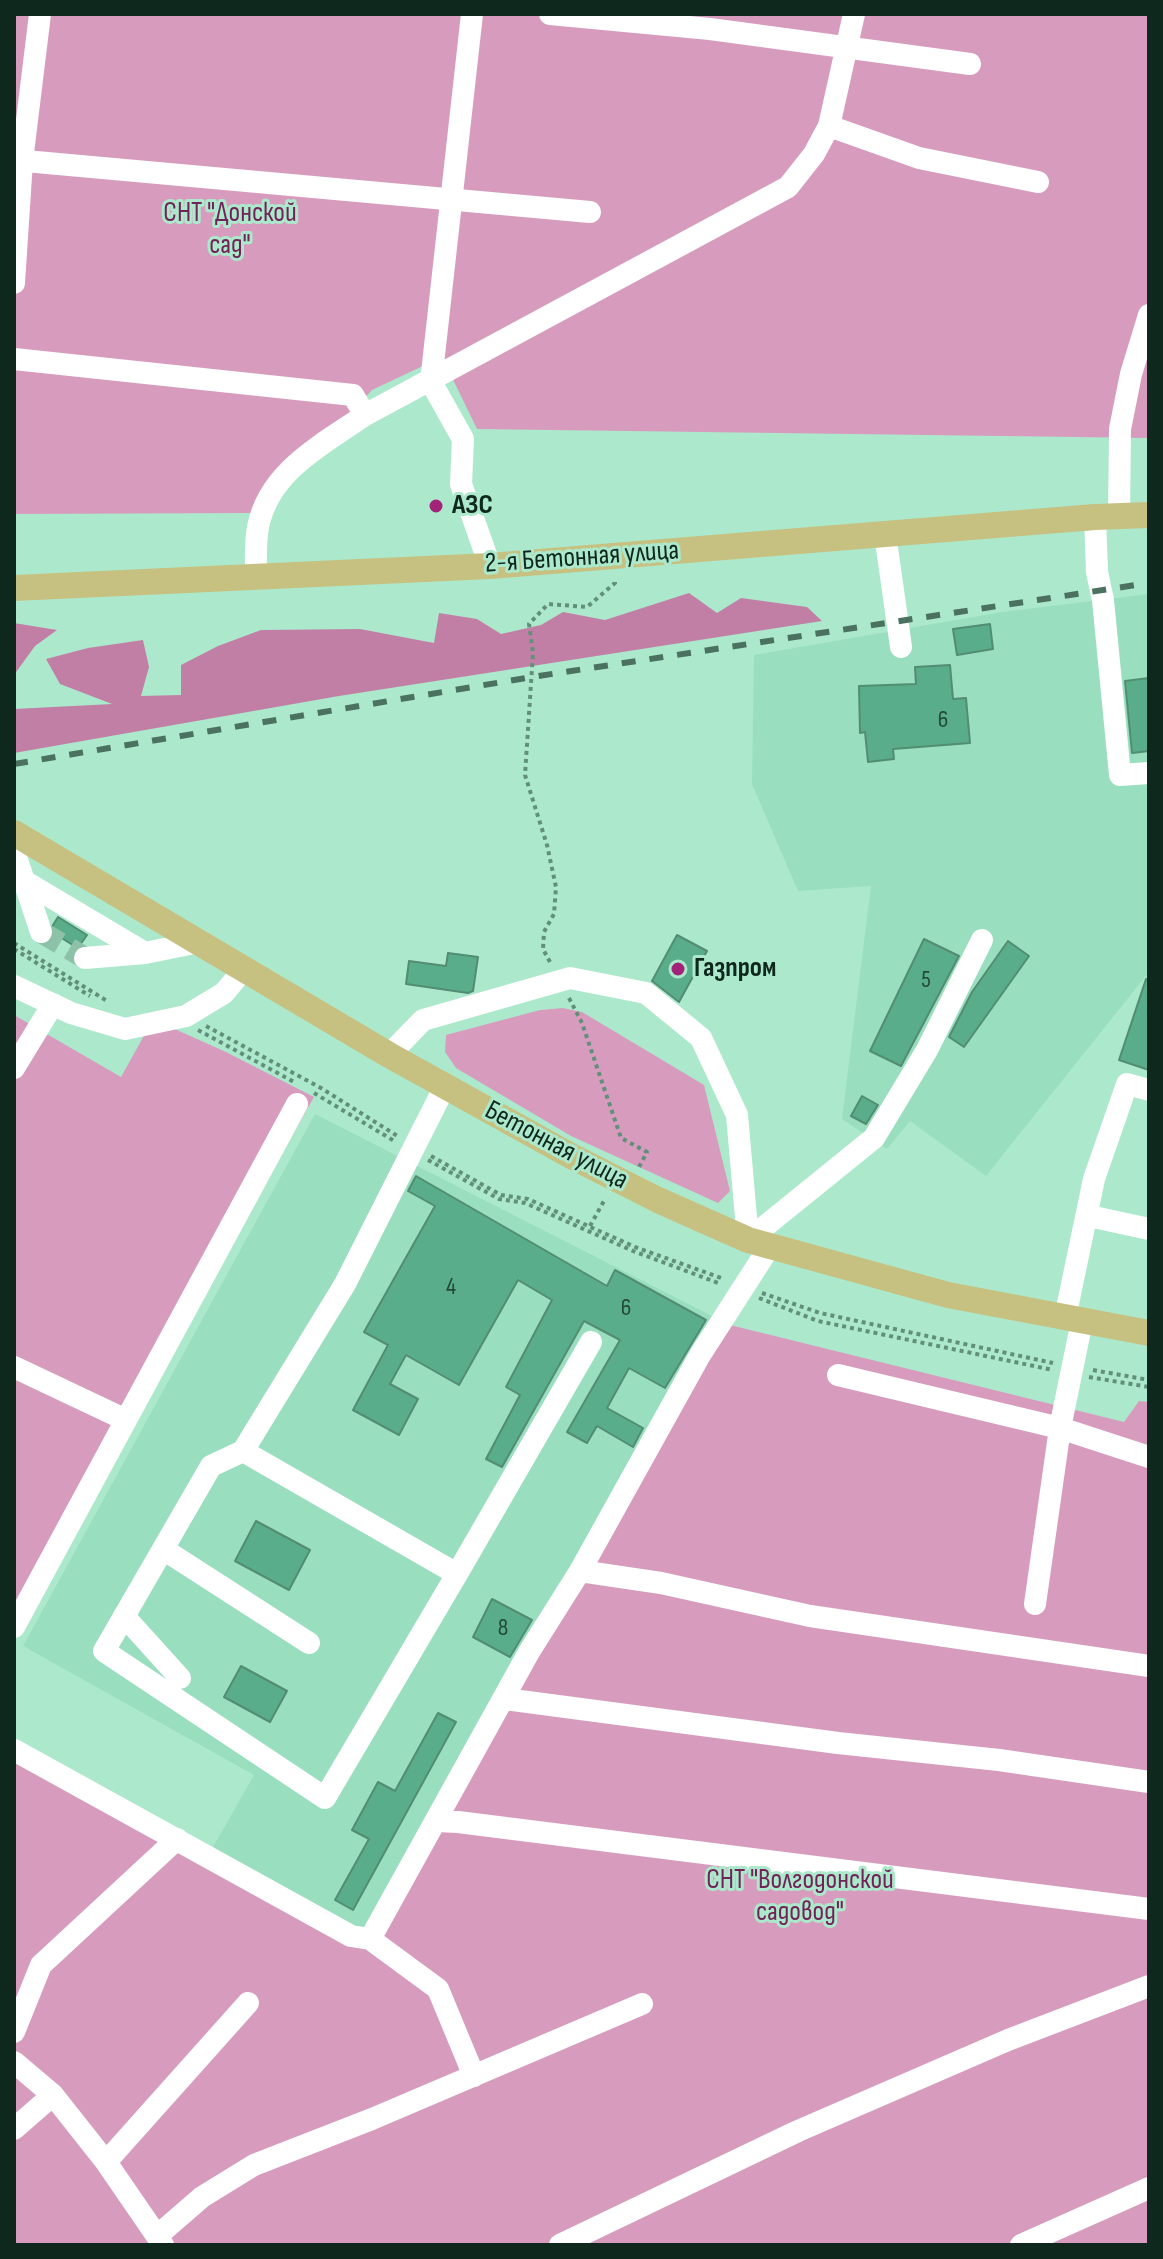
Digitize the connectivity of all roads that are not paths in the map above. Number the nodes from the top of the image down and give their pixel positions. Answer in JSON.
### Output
{"nodes":[{"id":1,"x":40,"y":14,"type":"edge"},
{"id":2,"x":472,"y":14,"type":"edge"},
{"id":3,"x":550,"y":14,"type":"edge"},
{"id":4,"x":854,"y":14,"type":"edge"},
{"id":5,"x":847,"y":46,"type":"junction"},
{"id":6,"x":970,"y":64,"type":"dead end"},
{"id":7,"x":829,"y":126,"type":"junction"},
{"id":8,"x":18,"y":161,"type":"edge"},
{"id":9,"x":1038,"y":182,"type":"dead end"},
{"id":10,"x":451,"y":200,"type":"junction"},
{"id":11,"x":590,"y":212,"type":"dead end"},
{"id":12,"x":14,"y":283,"type":"edge"},
{"id":13,"x":1149,"y":315,"type":"edge"},
{"id":14,"x":14,"y":359,"type":"edge"},
{"id":15,"x":431,"y":382,"type":"junction"},
{"id":16,"x":365,"y":415,"type":"junction"},
{"id":17,"x":1149,"y":515,"type":"edge"},
{"id":18,"x":1107,"y":517,"type":"junction"},
{"id":19,"x":885,"y":534,"type":"junction"},
{"id":20,"x":490,"y":566,"type":"junction"},
{"id":21,"x":256,"y":577,"type":"junction"},
{"id":22,"x":14,"y":588,"type":"edge"},
{"id":23,"x":901,"y":647,"type":"dead end"},
{"id":24,"x":1149,"y":773,"type":"edge"},
{"id":25,"x":14,"y":833,"type":"edge"},
{"id":26,"x":14,"y":851,"type":"edge"},
{"id":27,"x":24,"y":881,"type":"junction"},
{"id":28,"x":41,"y":932,"type":"tunnel mouth"},
{"id":29,"x":982,"y":940,"type":"dead end"},
{"id":30,"x":199,"y":942,"type":"junction"},
{"id":31,"x":145,"y":953,"type":"junction"},
{"id":32,"x":85,"y":958,"type":"tunnel mouth"},
{"id":33,"x":244,"y":969,"type":"junction"},
{"id":34,"x":14,"y":986,"type":"edge"},
{"id":35,"x":53,"y":1004,"type":"junction"},
{"id":36,"x":389,"y":1055,"type":"junction"},
{"id":37,"x":14,"y":1068,"type":"edge"},
{"id":38,"x":445,"y":1086,"type":"junction"},
{"id":39,"x":1149,"y":1090,"type":"edge"},
{"id":40,"x":297,"y":1104,"type":"dead end"},
{"id":41,"x":1089,"y":1216,"type":"junction"},
{"id":42,"x":1149,"y":1229,"type":"edge"},
{"id":43,"x":759,"y":1243,"type":"junction"},
{"id":44,"x":1074,"y":1320,"type":"junction"},
{"id":45,"x":1149,"y":1333,"type":"edge"},
{"id":46,"x":591,"y":1342,"type":"dead end"},
{"id":47,"x":14,"y":1367,"type":"edge"},
{"id":48,"x":838,"y":1375,"type":"dead end"},
{"id":49,"x":126,"y":1420,"type":"junction"},
{"id":50,"x":1060,"y":1428,"type":"junction"},
{"id":51,"x":243,"y":1451,"type":"junction"},
{"id":52,"x":1149,"y":1457,"type":"edge"},
{"id":53,"x":163,"y":1549,"type":"junction"},
{"id":54,"x":580,"y":1571,"type":"junction"},
{"id":55,"x":457,"y":1574,"type":"junction"},
{"id":56,"x":1035,"y":1604,"type":"dead end"},
{"id":57,"x":124,"y":1616,"type":"junction"},
{"id":58,"x":14,"y":1627,"type":"edge"},
{"id":59,"x":309,"y":1643,"type":"dead end"},
{"id":60,"x":1149,"y":1666,"type":"edge"},
{"id":61,"x":180,"y":1678,"type":"dead end"},
{"id":62,"x":505,"y":1699,"type":"junction"},
{"id":63,"x":14,"y":1750,"type":"edge"},
{"id":64,"x":1149,"y":1782,"type":"edge"},
{"id":65,"x":437,"y":1821,"type":"junction"},
{"id":66,"x":177,"y":1839,"type":"junction"},
{"id":67,"x":1149,"y":1909,"type":"edge"},
{"id":68,"x":370,"y":1939,"type":"junction"},
{"id":69,"x":1149,"y":1986,"type":"edge"},
{"id":70,"x":248,"y":2003,"type":"dead end"},
{"id":71,"x":642,"y":2004,"type":"dead end"},
{"id":72,"x":14,"y":2032,"type":"edge"},
{"id":73,"x":14,"y":2062,"type":"edge"},
{"id":74,"x":474,"y":2076,"type":"junction"},
{"id":75,"x":53,"y":2095,"type":"junction"},
{"id":76,"x":14,"y":2129,"type":"edge"},
{"id":77,"x":106,"y":2162,"type":"junction"},
{"id":78,"x":1149,"y":2188,"type":"edge"},
{"id":79,"x":160,"y":2240,"type":"edge"},
{"id":80,"x":560,"y":2245,"type":"edge"},
{"id":81,"x":1021,"y":2245,"type":"edge"}],
"edges":[{"from":1,"to":8,"type":"lane"},
{"from":2,"to":10,"type":"lane"},
{"from":3,"to":5,"type":"lane"},
{"from":4,"to":5,"type":"lane"},
{"from":5,"to":6,"type":"lane"},
{"from":5,"to":7,"type":"lane"},
{"from":7,"to":9,"type":"lane"},
{"from":7,"to":15,"type":"lane"},
{"from":8,"to":10,"type":"lane"},
{"from":8,"to":12,"type":"lane"},
{"from":10,"to":11,"type":"lane"},
{"from":10,"to":15,"type":"lane"},
{"from":13,"to":18,"type":"lane"},
{"from":14,"to":16,"type":"lane"},
{"from":15,"to":16,"type":"lane"},
{"from":15,"to":20,"type":"lane"},
{"from":16,"to":21,"type":"lane"},
{"from":17,"to":18,"type":"main road","name":"2-я Бетонная улица"},
{"from":18,"to":19,"type":"main road","name":"2-я Бетонная улица"},
{"from":18,"to":24,"type":"lane"},
{"from":19,"to":20,"type":"main road","name":"2-я Бетонная улица"},
{"from":19,"to":23,"type":"lane"},
{"from":20,"to":21,"type":"main road","name":"2-я Бетонная улица"},
{"from":21,"to":22,"type":"main road","name":"2-я Бетонная улица"},
{"from":25,"to":30,"type":"main road","name":"Бетонная улица"},
{"from":26,"to":27,"type":"lane"},
{"from":27,"to":28,"type":"lane"},
{"from":27,"to":31,"type":"lane"},
{"from":29,"to":43,"type":"lane"},
{"from":30,"to":31,"type":"lane"},
{"from":30,"to":33,"type":"main road","name":"Бетонная улица"},
{"from":31,"to":32,"type":"lane"},
{"from":33,"to":35,"type":"lane"},
{"from":33,"to":36,"type":"main road","name":"Бетонная улица"},
{"from":34,"to":35,"type":"lane"},
{"from":35,"to":37,"type":"lane"},
{"from":36,"to":38,"type":"main road","name":"Бетонная улица"},
{"from":36,"to":43,"type":"lane"},
{"from":38,"to":43,"type":"main road","name":"Бетонная улица"},
{"from":38,"to":51,"type":"lane"},
{"from":39,"to":41,"type":"lane"},
{"from":40,"to":49,"type":"lane"},
{"from":41,"to":42,"type":"lane"},
{"from":41,"to":44,"type":"lane"},
{"from":43,"to":44,"type":"main road","name":"Бетонная улица"},
{"from":43,"to":54,"type":"lane"},
{"from":44,"to":45,"type":"main road","name":"Бетонная улица"},
{"from":44,"to":50,"type":"lane"},
{"from":46,"to":55,"type":"lane"},
{"from":47,"to":49,"type":"lane"},
{"from":48,"to":50,"type":"lane"},
{"from":49,"to":58,"type":"lane"},
{"from":50,"to":52,"type":"lane"},
{"from":50,"to":56,"type":"lane"},
{"from":51,"to":53,"type":"lane"},
{"from":51,"to":55,"type":"lane"},
{"from":53,"to":57,"type":"lane"},
{"from":53,"to":59,"type":"lane"},
{"from":54,"to":60,"type":"lane"},
{"from":54,"to":62,"type":"lane"},
{"from":55,"to":57,"type":"lane"},
{"from":57,"to":61,"type":"lane"},
{"from":62,"to":64,"type":"lane"},
{"from":62,"to":65,"type":"lane"},
{"from":63,"to":66,"type":"lane"},
{"from":65,"to":67,"type":"lane"},
{"from":65,"to":68,"type":"lane"},
{"from":66,"to":68,"type":"lane"},
{"from":66,"to":72,"type":"lane"},
{"from":68,"to":74,"type":"lane"},
{"from":69,"to":80,"type":"lane"},
{"from":70,"to":77,"type":"lane"},
{"from":71,"to":74,"type":"lane"},
{"from":73,"to":75,"type":"lane"},
{"from":74,"to":79,"type":"lane"},
{"from":75,"to":76,"type":"lane"},
{"from":75,"to":77,"type":"lane"},
{"from":77,"to":79,"type":"lane"},
{"from":78,"to":81,"type":"lane"}]}
